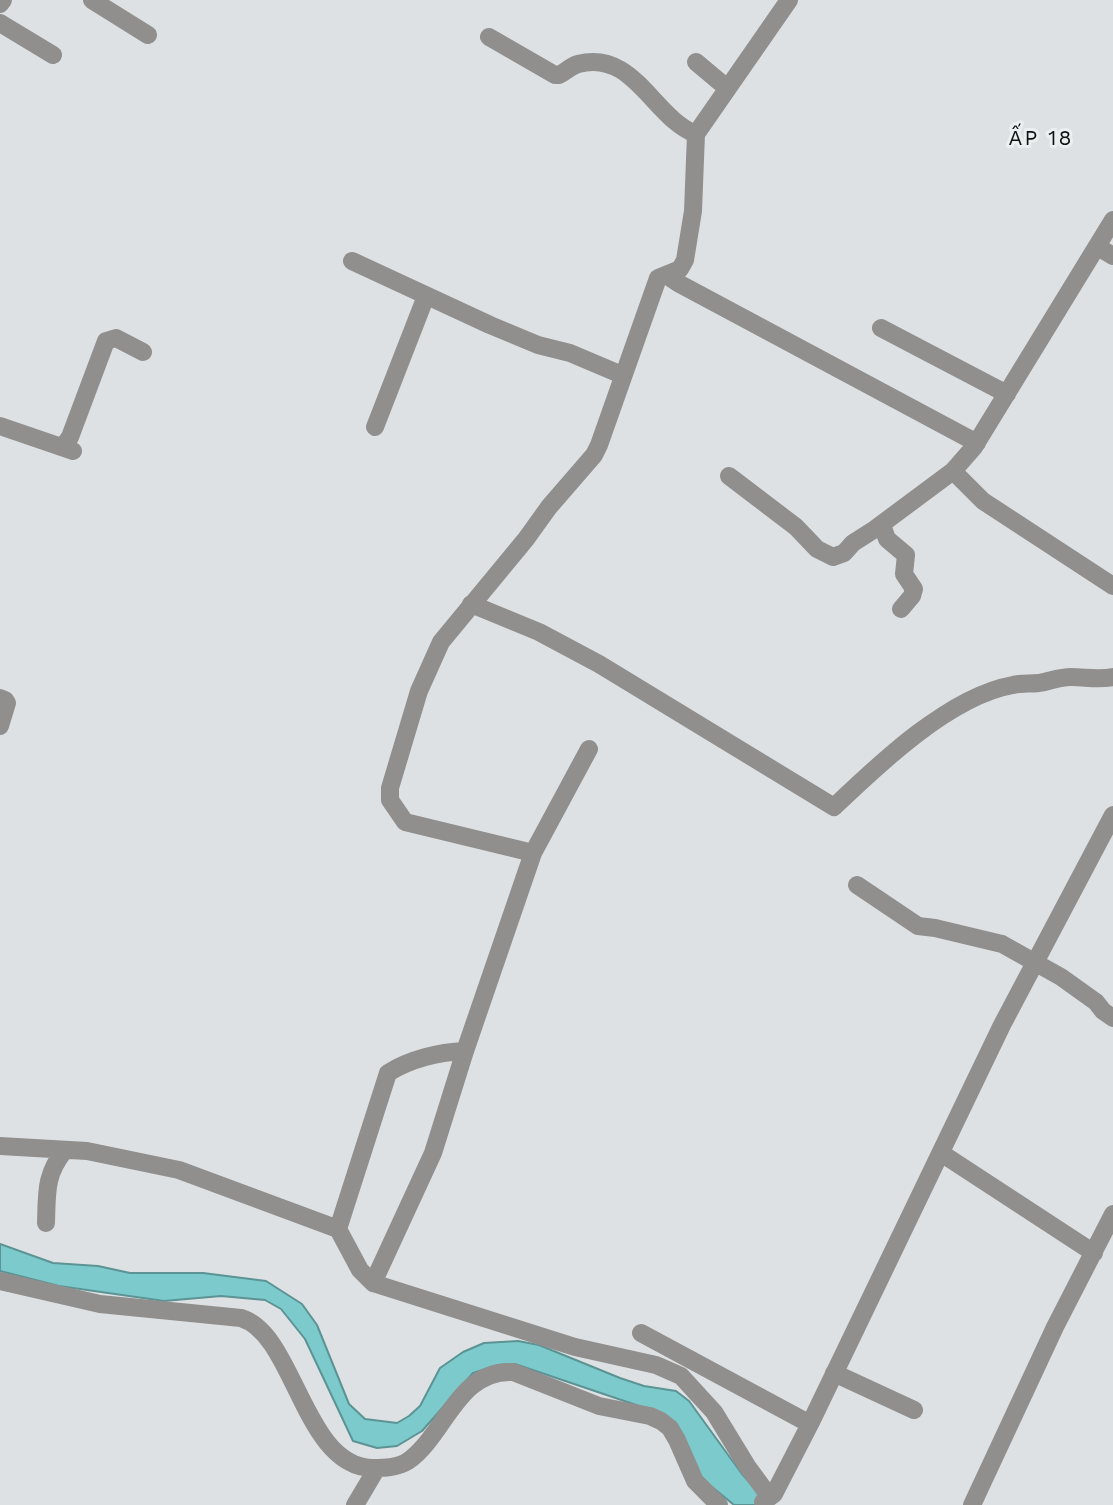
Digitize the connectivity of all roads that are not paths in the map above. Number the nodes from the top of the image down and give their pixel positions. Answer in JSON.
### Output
{"nodes":[{"id":1,"x":92,"y":0,"type":"edge"},
{"id":2,"x":789,"y":0,"type":"edge"},
{"id":3,"x":0,"y":23,"type":"edge"},
{"id":4,"x":148,"y":35,"type":"dead end"},
{"id":5,"x":489,"y":37,"type":"dead end"},
{"id":6,"x":53,"y":55,"type":"dead end"},
{"id":7,"x":696,"y":62,"type":"dead end"},
{"id":8,"x":727,"y":88,"type":"junction"},
{"id":9,"x":696,"y":134,"type":"junction"},
{"id":10,"x":1113,"y":220,"type":"edge"},
{"id":11,"x":1105,"y":252,"type":"edge"},
{"id":12,"x":352,"y":261,"type":"dead end"},
{"id":13,"x":666,"y":275,"type":"junction"},
{"id":14,"x":426,"y":296,"type":"junction"},
{"id":15,"x":881,"y":328,"type":"dead end"},
{"id":16,"x":143,"y":352,"type":"dead end"},
{"id":17,"x":622,"y":376,"type":"junction"},
{"id":18,"x":1007,"y":394,"type":"junction"},
{"id":19,"x":0,"y":426,"type":"edge"},
{"id":20,"x":375,"y":426,"type":"dead end"},
{"id":21,"x":977,"y":443,"type":"junction"},
{"id":22,"x":953,"y":471,"type":"junction"},
{"id":23,"x":729,"y":477,"type":"dead end"},
{"id":24,"x":882,"y":525,"type":"junction"},
{"id":25,"x":1113,"y":586,"type":"edge"},
{"id":26,"x":471,"y":604,"type":"junction"},
{"id":27,"x":901,"y":609,"type":"dead end"},
{"id":28,"x":1113,"y":677,"type":"edge"},
{"id":29,"x":0,"y":698,"type":"edge"},
{"id":30,"x":0,"y":726,"type":"edge"},
{"id":31,"x":589,"y":749,"type":"dead end"},
{"id":32,"x":1113,"y":814,"type":"edge"},
{"id":33,"x":533,"y":853,"type":"junction"},
{"id":34,"x":857,"y":885,"type":"dead end"},
{"id":35,"x":1035,"y":962,"type":"junction"},
{"id":36,"x":1113,"y":1018,"type":"edge"},
{"id":37,"x":465,"y":1051,"type":"junction"},
{"id":38,"x":0,"y":1146,"type":"edge"},
{"id":39,"x":65,"y":1150,"type":"junction"},
{"id":40,"x":941,"y":1153,"type":"junction"},
{"id":41,"x":1113,"y":1214,"type":"edge"},
{"id":42,"x":46,"y":1223,"type":"dead end"},
{"id":43,"x":338,"y":1229,"type":"junction"},
{"id":44,"x":1094,"y":1253,"type":"junction"},
{"id":45,"x":0,"y":1281,"type":"edge"},
{"id":46,"x":373,"y":1283,"type":"junction"},
{"id":47,"x":641,"y":1333,"type":"dead end"},
{"id":48,"x":834,"y":1373,"type":"junction"},
{"id":49,"x":914,"y":1410,"type":"dead end"},
{"id":50,"x":810,"y":1424,"type":"junction"},
{"id":51,"x":377,"y":1468,"type":"junction"},
{"id":52,"x":773,"y":1500,"type":"edge"},
{"id":53,"x":355,"y":1505,"type":"edge"},
{"id":54,"x":719,"y":1505,"type":"edge"},
{"id":55,"x":972,"y":1505,"type":"edge"}],
"edges":[{"from":1,"to":4,"type":"street"},
{"from":2,"to":8,"type":"street"},
{"from":3,"to":6,"type":"street"},
{"from":5,"to":9,"type":"street"},
{"from":7,"to":8,"type":"street"},
{"from":8,"to":9,"type":"street"},
{"from":9,"to":13,"type":"street"},
{"from":10,"to":11,"type":"street"},
{"from":11,"to":18,"type":"street"},
{"from":12,"to":14,"type":"street"},
{"from":13,"to":17,"type":"street"},
{"from":13,"to":21,"type":"street"},
{"from":14,"to":17,"type":"street"},
{"from":14,"to":20,"type":"street"},
{"from":15,"to":18,"type":"street"},
{"from":16,"to":19,"type":"street"},
{"from":17,"to":26,"type":"street"},
{"from":18,"to":21,"type":"street"},
{"from":21,"to":22,"type":"street"},
{"from":22,"to":24,"type":"street"},
{"from":22,"to":25,"type":"street"},
{"from":23,"to":24,"type":"street"},
{"from":24,"to":27,"type":"street"},
{"from":26,"to":28,"type":"street"},
{"from":26,"to":33,"type":"street"},
{"from":29,"to":30,"type":"street"},
{"from":31,"to":33,"type":"street"},
{"from":32,"to":35,"type":"street"},
{"from":33,"to":37,"type":"street"},
{"from":34,"to":35,"type":"street"},
{"from":35,"to":36,"type":"street"},
{"from":35,"to":40,"type":"street"},
{"from":37,"to":43,"type":"street"},
{"from":37,"to":46,"type":"street"},
{"from":38,"to":39,"type":"street"},
{"from":39,"to":42,"type":"street"},
{"from":39,"to":43,"type":"street"},
{"from":40,"to":44,"type":"street"},
{"from":40,"to":48,"type":"street"},
{"from":41,"to":44,"type":"street"},
{"from":43,"to":46,"type":"street"},
{"from":44,"to":55,"type":"street"},
{"from":45,"to":51,"type":"street"},
{"from":46,"to":52,"type":"street"},
{"from":47,"to":50,"type":"street"},
{"from":48,"to":49,"type":"street"},
{"from":48,"to":50,"type":"street"},
{"from":50,"to":52,"type":"street"},
{"from":51,"to":53,"type":"street"},
{"from":51,"to":54,"type":"street"}]}
